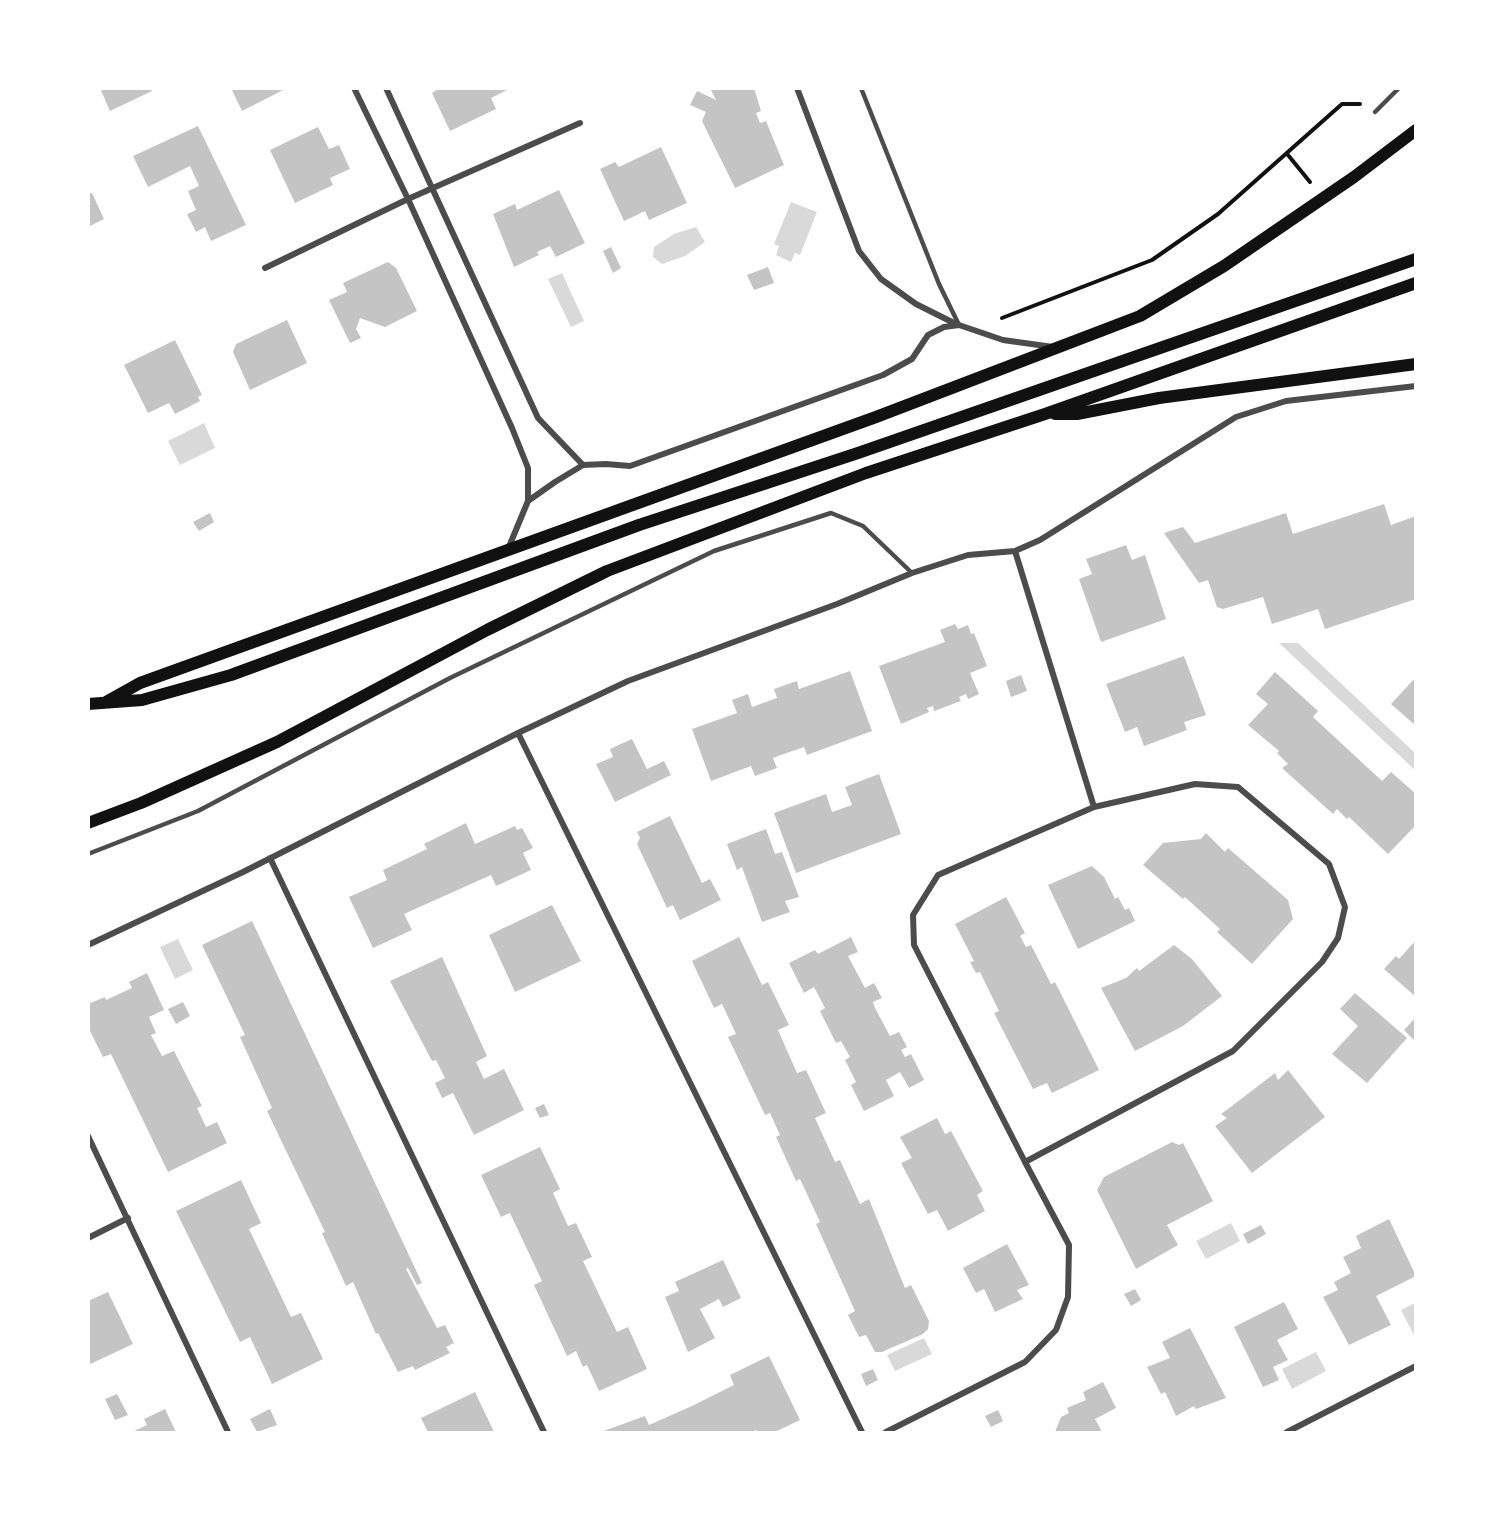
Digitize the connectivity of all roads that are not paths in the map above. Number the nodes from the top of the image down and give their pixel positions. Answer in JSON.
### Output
{"nodes":[{"id":1,"x":354,"y":88,"type":"edge"},
{"id":2,"x":386,"y":88,"type":"edge"},
{"id":3,"x":797,"y":88,"type":"edge"},
{"id":4,"x":861,"y":88,"type":"edge"},
{"id":5,"x":1399,"y":88,"type":"edge"},
{"id":6,"x":1375,"y":112,"type":"road end"},
{"id":7,"x":579,"y":123,"type":"dead end"},
{"id":8,"x":1416,"y":130,"type":"edge"},
{"id":9,"x":433,"y":188,"type":"junction"},
{"id":10,"x":408,"y":199,"type":"junction"},
{"id":11,"x":1416,"y":259,"type":"edge"},
{"id":12,"x":265,"y":268,"type":"dead end"},
{"id":13,"x":1416,"y":283,"type":"edge"},
{"id":14,"x":959,"y":325,"type":"junction"},
{"id":15,"x":1059,"y":348,"type":"junction"},
{"id":16,"x":1416,"y":364,"type":"edge"},
{"id":17,"x":1416,"y":386,"type":"edge"},
{"id":18,"x":1045,"y":414,"type":"junction"},
{"id":19,"x":583,"y":465,"type":"junction"},
{"id":20,"x":528,"y":501,"type":"junction"},
{"id":21,"x":508,"y":549,"type":"junction"},
{"id":22,"x":1015,"y":551,"type":"junction"},
{"id":23,"x":912,"y":573,"type":"junction"},
{"id":24,"x":106,"y":702,"type":"junction"},
{"id":25,"x":88,"y":704,"type":"edge"},
{"id":26,"x":518,"y":733,"type":"junction"},
{"id":27,"x":1094,"y":807,"type":"junction"},
{"id":28,"x":88,"y":823,"type":"edge"},
{"id":29,"x":88,"y":854,"type":"edge"},
{"id":30,"x":270,"y":858,"type":"junction"},
{"id":31,"x":88,"y":945,"type":"edge"},
{"id":32,"x":88,"y":1136,"type":"edge"},
{"id":33,"x":1025,"y":1162,"type":"junction"},
{"id":34,"x":128,"y":1218,"type":"junction"},
{"id":35,"x":88,"y":1238,"type":"edge"},
{"id":36,"x":1416,"y":1366,"type":"edge"},
{"id":37,"x":228,"y":1432,"type":"edge"},
{"id":38,"x":544,"y":1432,"type":"edge"},
{"id":39,"x":862,"y":1432,"type":"edge"},
{"id":40,"x":886,"y":1432,"type":"edge"},
{"id":41,"x":1287,"y":1432,"type":"edge"}],
"edges":[{"from":1,"to":10,"type":"street"},
{"from":2,"to":9,"type":"street"},
{"from":3,"to":14,"type":"street"},
{"from":4,"to":14,"type":"lane"},
{"from":5,"to":6,"type":"lane"},
{"from":7,"to":9,"type":"street"},
{"from":8,"to":15,"type":"main road"},
{"from":9,"to":10,"type":"street"},
{"from":9,"to":19,"type":"street"},
{"from":10,"to":12,"type":"street"},
{"from":10,"to":20,"type":"street"},
{"from":11,"to":24,"type":"main road"},
{"from":13,"to":18,"type":"main road"},
{"from":14,"to":15,"type":"street"},
{"from":14,"to":19,"type":"street"},
{"from":15,"to":21,"type":"main road"},
{"from":16,"to":18,"type":"main road"},
{"from":17,"to":22,"type":"street"},
{"from":18,"to":28,"type":"main road"},
{"from":19,"to":20,"type":"street"},
{"from":20,"to":21,"type":"street"},
{"from":21,"to":24,"type":"main road"},
{"from":22,"to":23,"type":"street"},
{"from":22,"to":27,"type":"street"},
{"from":23,"to":26,"type":"street"},
{"from":23,"to":29,"type":"lane"},
{"from":24,"to":25,"type":"main road"},
{"from":26,"to":30,"type":"street"},
{"from":26,"to":39,"type":"street"},
{"from":27,"to":33,"type":"street"},
{"from":27,"to":33,"type":"street"},
{"from":30,"to":31,"type":"street"},
{"from":30,"to":38,"type":"street"},
{"from":32,"to":34,"type":"street"},
{"from":33,"to":40,"type":"street"},
{"from":34,"to":35,"type":"street"},
{"from":34,"to":37,"type":"street"},
{"from":36,"to":41,"type":"street"}]}
